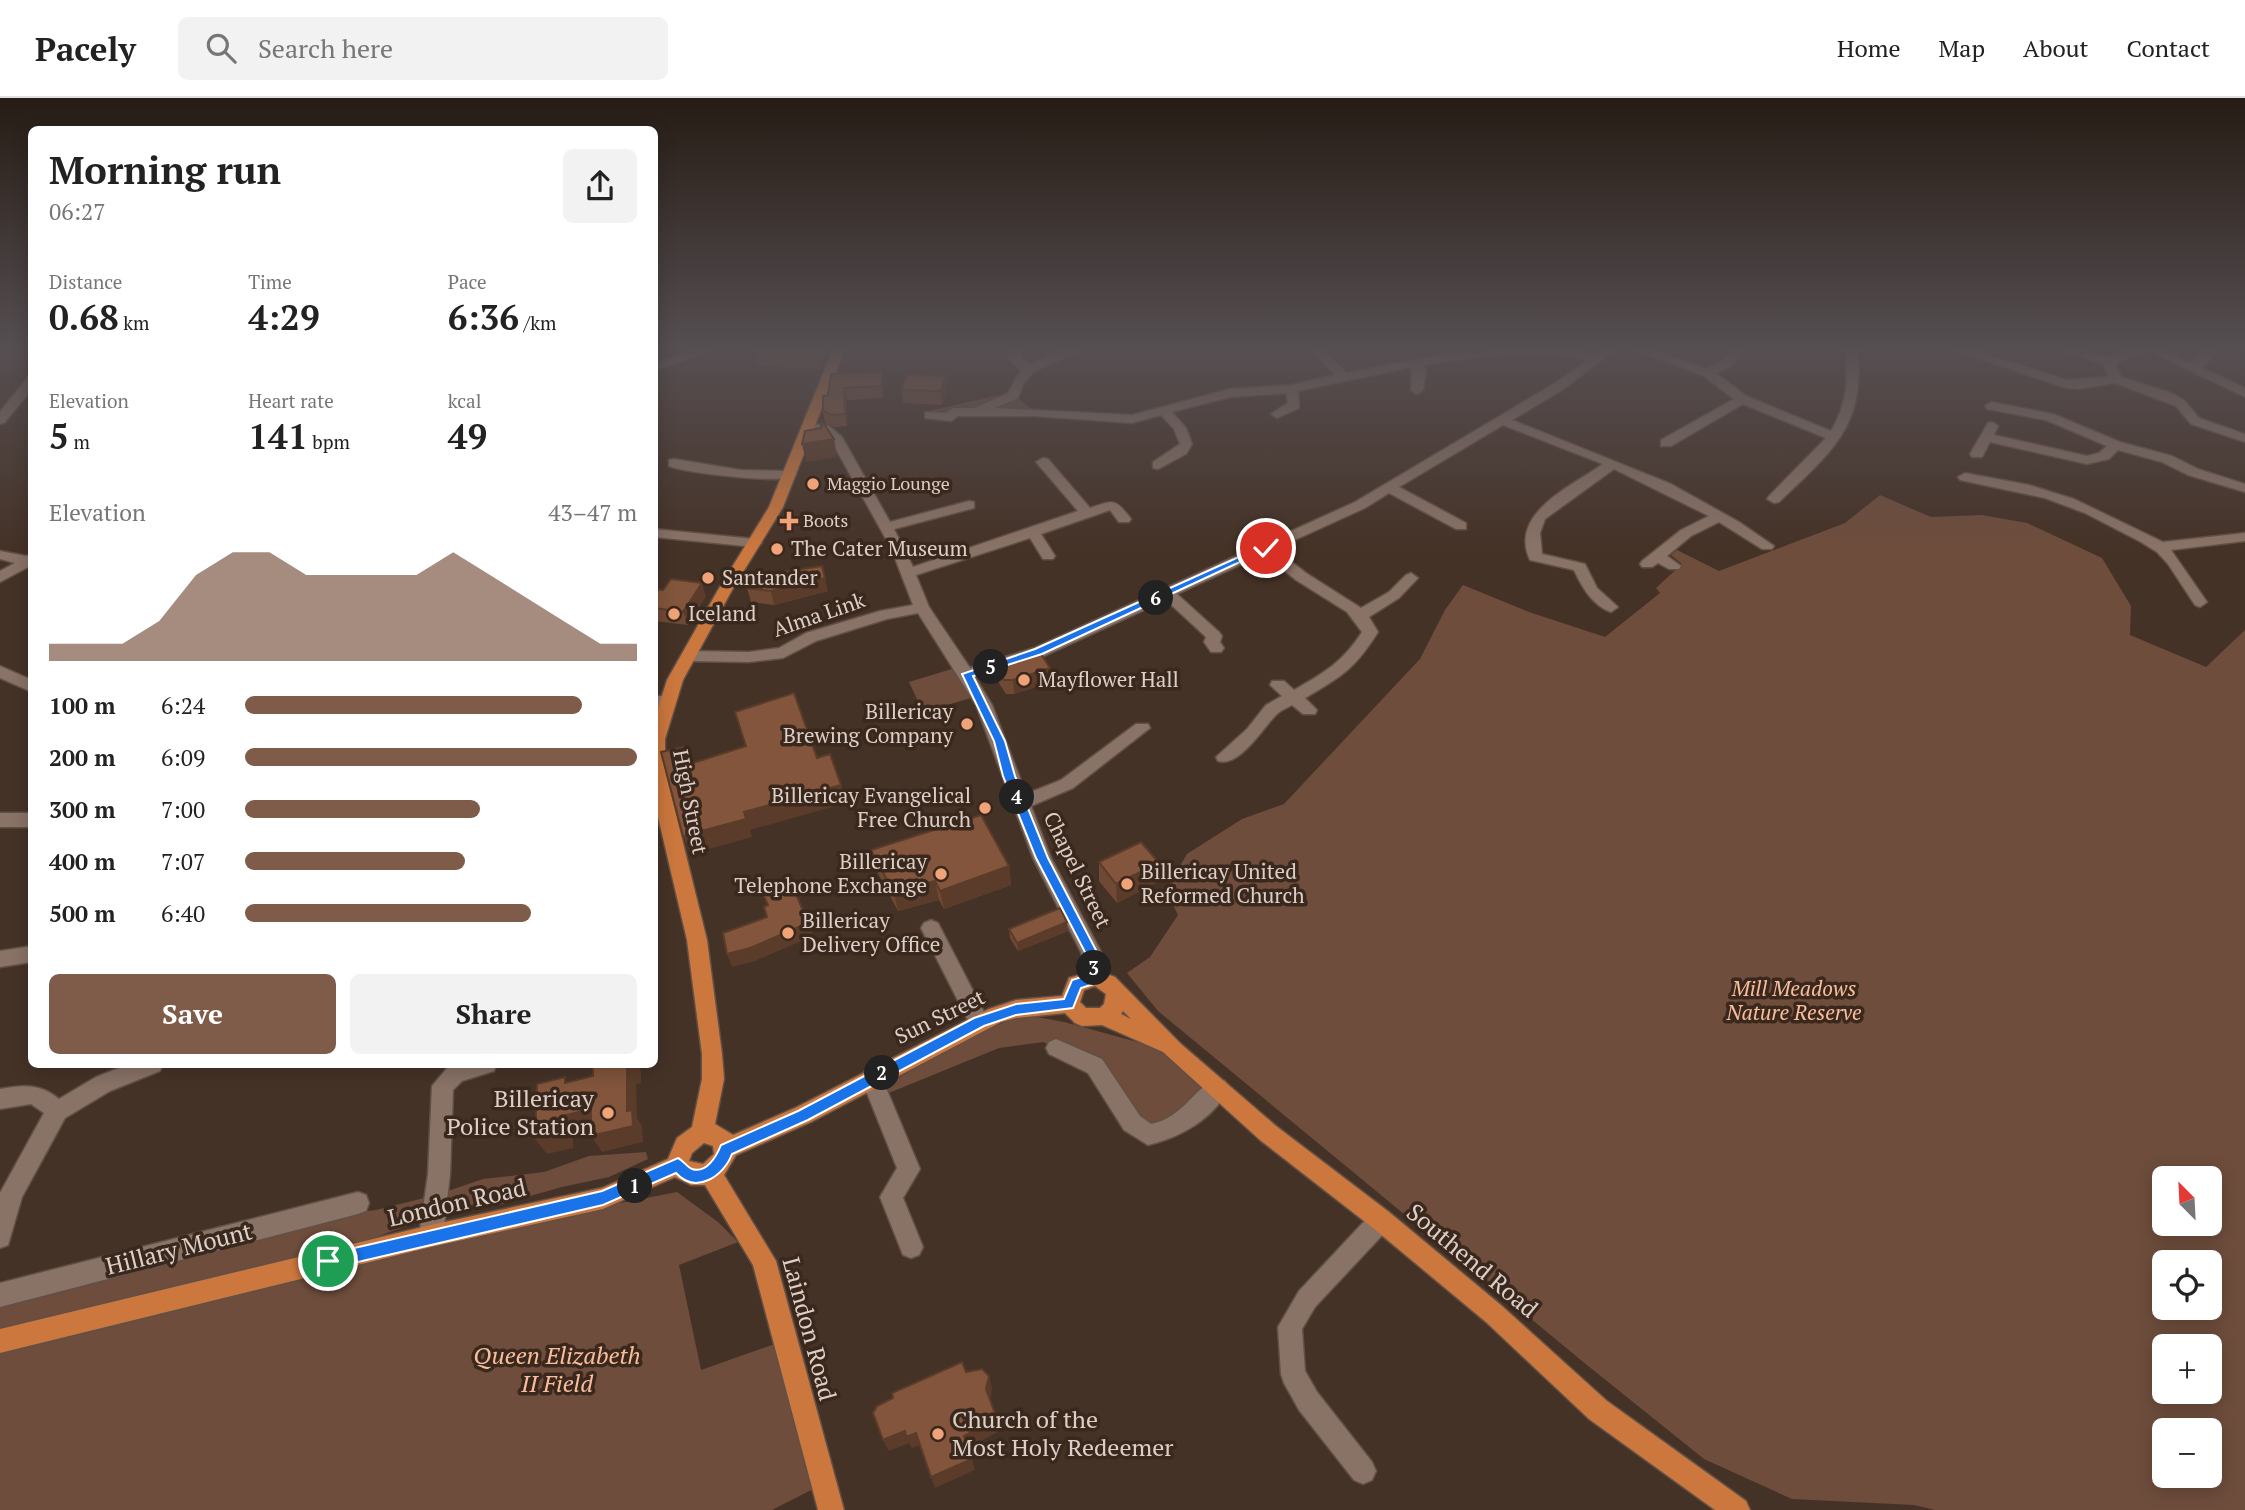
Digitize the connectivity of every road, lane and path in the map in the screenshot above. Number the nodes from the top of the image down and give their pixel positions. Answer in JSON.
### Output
{"nodes":[{"id":1,"x":814,"y":415,"type":"edge"},
{"id":2,"x":929,"y":415,"type":"dead end"},
{"id":3,"x":952,"y":415,"type":"edge"},
{"id":4,"x":1070,"y":415,"type":"edge"},
{"id":5,"x":1146,"y":415,"type":"edge"},
{"id":6,"x":1168,"y":415,"type":"edge"},
{"id":7,"x":1509,"y":415,"type":"edge"},
{"id":8,"x":1715,"y":415,"type":"edge"},
{"id":9,"x":1777,"y":415,"type":"edge"},
{"id":10,"x":1847,"y":415,"type":"edge"},
{"id":11,"x":2038,"y":415,"type":"edge"},
{"id":12,"x":2190,"y":415,"type":"edge"},
{"id":13,"x":1502,"y":420,"type":"junction"},
{"id":14,"x":810,"y":426,"type":"junction"},
{"id":15,"x":1836,"y":437,"type":"junction"},
{"id":16,"x":2245,"y":438,"type":"edge"},
{"id":17,"x":1666,"y":443,"type":"dead end"},
{"id":18,"x":2115,"y":445,"type":"junction"},
{"id":19,"x":1977,"y":454,"type":"dead end"},
{"id":20,"x":1043,"y":462,"type":"dead end"},
{"id":21,"x":674,"y":463,"type":"dead end"},
{"id":22,"x":1612,"y":464,"type":"junction"},
{"id":23,"x":1158,"y":465,"type":"dead end"},
{"id":24,"x":789,"y":475,"type":"junction"},
{"id":25,"x":1965,"y":477,"type":"dead end"},
{"id":26,"x":1390,"y":488,"type":"junction"},
{"id":27,"x":2245,"y":488,"type":"edge"},
{"id":28,"x":1774,"y":499,"type":"dead end"},
{"id":29,"x":969,"y":505,"type":"dead end"},
{"id":30,"x":1086,"y":512,"type":"junction"},
{"id":31,"x":1719,"y":517,"type":"junction"},
{"id":32,"x":1124,"y":519,"type":"dead end"},
{"id":33,"x":1461,"y":526,"type":"dead end"},
{"id":34,"x":886,"y":527,"type":"junction"},
{"id":35,"x":1032,"y":530,"type":"junction"},
{"id":36,"x":658,"y":533,"type":"edge"},
{"id":37,"x":2245,"y":537,"type":"edge"},
{"id":38,"x":755,"y":543,"type":"junction"},
{"id":39,"x":1767,"y":546,"type":"dead end"},
{"id":40,"x":2160,"y":547,"type":"junction"},
{"id":41,"x":1266,"y":548,"type":"junction"},
{"id":42,"x":0,"y":555,"type":"edge"},
{"id":43,"x":1048,"y":556,"type":"dead end"},
{"id":44,"x":28,"y":563,"type":"edge"},
{"id":45,"x":1674,"y":566,"type":"dead end"},
{"id":46,"x":906,"y":573,"type":"junction"},
{"id":47,"x":0,"y":577,"type":"edge"},
{"id":48,"x":1411,"y":579,"type":"dead end"},
{"id":49,"x":1167,"y":593,"type":"junction"},
{"id":50,"x":2200,"y":602,"type":"dead end"},
{"id":51,"x":1611,"y":607,"type":"dead end"},
{"id":52,"x":922,"y":608,"type":"junction"},
{"id":53,"x":1361,"y":615,"type":"junction"},
{"id":54,"x":1216,"y":648,"type":"dead end"},
{"id":55,"x":689,"y":656,"type":"junction"},
{"id":56,"x":0,"y":671,"type":"edge"},
{"id":57,"x":967,"y":674,"type":"junction"},
{"id":58,"x":28,"y":685,"type":"edge"},
{"id":59,"x":1278,"y":685,"type":"dead end"},
{"id":60,"x":1294,"y":697,"type":"junction"},
{"id":61,"x":660,"y":702,"type":"edge"},
{"id":62,"x":1309,"y":710,"type":"dead end"},
{"id":63,"x":658,"y":727,"type":"edge"},
{"id":64,"x":1142,"y":728,"type":"dead end"},
{"id":65,"x":1224,"y":757,"type":"dead end"},
{"id":66,"x":658,"y":782,"type":"edge"},
{"id":67,"x":1020,"y":804,"type":"junction"},
{"id":68,"x":0,"y":820,"type":"edge"},
{"id":69,"x":28,"y":820,"type":"edge"},
{"id":70,"x":932,"y":928,"type":"dead end"},
{"id":71,"x":28,"y":955,"type":"edge"},
{"id":72,"x":0,"y":959,"type":"edge"},
{"id":73,"x":1095,"y":978,"type":"junction"},
{"id":74,"x":1116,"y":992,"type":"junction"},
{"id":75,"x":1069,"y":1004,"type":"junction"},
{"id":76,"x":1104,"y":1016,"type":"junction"},
{"id":77,"x":979,"y":1022,"type":"junction"},
{"id":78,"x":1056,"y":1048,"type":"dead end"},
{"id":79,"x":1174,"y":1050,"type":"junction"},
{"id":80,"x":143,"y":1068,"type":"edge"},
{"id":81,"x":474,"y":1068,"type":"edge"},
{"id":82,"x":872,"y":1078,"type":"junction"},
{"id":83,"x":1218,"y":1088,"type":"junction"},
{"id":84,"x":0,"y":1099,"type":"edge"},
{"id":85,"x":57,"y":1111,"type":"junction"},
{"id":86,"x":702,"y":1133,"type":"junction"},
{"id":87,"x":726,"y":1149,"type":"junction"},
{"id":88,"x":678,"y":1165,"type":"junction"},
{"id":89,"x":710,"y":1173,"type":"junction"},
{"id":90,"x":358,"y":1203,"type":"dead end"},
{"id":91,"x":1381,"y":1220,"type":"junction"},
{"id":92,"x":431,"y":1236,"type":"junction"},
{"id":93,"x":0,"y":1237,"type":"edge"},
{"id":94,"x":911,"y":1247,"type":"dead end"},
{"id":95,"x":0,"y":1295,"type":"edge"},
{"id":96,"x":0,"y":1341,"type":"edge"},
{"id":97,"x":1363,"y":1471,"type":"dead end"},
{"id":98,"x":831,"y":1510,"type":"edge"},
{"id":99,"x":1737,"y":1510,"type":"edge"}],
"edges":[{"from":1,"to":14,"type":"main road","name":"High Street"},
{"from":2,"to":3,"type":"street"},
{"from":4,"to":5,"type":"street"},
{"from":6,"to":23,"type":"street"},
{"from":7,"to":13,"type":"street"},
{"from":8,"to":17,"type":"street"},
{"from":9,"to":15,"type":"street"},
{"from":10,"to":15,"type":"street"},
{"from":11,"to":18,"type":"street"},
{"from":12,"to":16,"type":"street"},
{"from":13,"to":22,"type":"street"},
{"from":13,"to":26,"type":"street"},
{"from":14,"to":24,"type":"main road","name":"High Street"},
{"from":14,"to":34,"type":"street","name":"Chapel Street"},
{"from":15,"to":28,"type":"street"},
{"from":18,"to":19,"type":"street"},
{"from":18,"to":27,"type":"street"},
{"from":20,"to":30,"type":"street"},
{"from":21,"to":24,"type":"street"},
{"from":22,"to":31,"type":"street"},
{"from":22,"to":51,"type":"street"},
{"from":24,"to":38,"type":"main road","name":"High Street"},
{"from":25,"to":40,"type":"street"},
{"from":26,"to":33,"type":"street"},
{"from":26,"to":41,"type":"street"},
{"from":29,"to":34,"type":"street"},
{"from":30,"to":32,"type":"street"},
{"from":30,"to":35,"type":"street"},
{"from":31,"to":39,"type":"street"},
{"from":31,"to":45,"type":"street"},
{"from":34,"to":46,"type":"street","name":"Chapel Street"},
{"from":35,"to":43,"type":"street"},
{"from":35,"to":46,"type":"street"},
{"from":36,"to":38,"type":"street"},
{"from":37,"to":40,"type":"street"},
{"from":38,"to":55,"type":"main road","name":"High Street"},
{"from":40,"to":50,"type":"street"},
{"from":41,"to":49,"type":"street"},
{"from":41,"to":53,"type":"street"},
{"from":42,"to":44,"type":"street"},
{"from":44,"to":47,"type":"street"},
{"from":46,"to":52,"type":"street","name":"Chapel Street"},
{"from":48,"to":53,"type":"street"},
{"from":49,"to":54,"type":"street"},
{"from":49,"to":57,"type":"street"},
{"from":52,"to":55,"type":"street","name":"Alma Link"},
{"from":52,"to":57,"type":"street","name":"Chapel Street"},
{"from":53,"to":60,"type":"street"},
{"from":55,"to":61,"type":"main road","name":"High Street"},
{"from":56,"to":58,"type":"street"},
{"from":57,"to":67,"type":"street","name":"Chapel Street"},
{"from":59,"to":60,"type":"street"},
{"from":60,"to":62,"type":"street"},
{"from":60,"to":65,"type":"street"},
{"from":61,"to":63,"type":"main road","name":"High Street"},
{"from":64,"to":67,"type":"street"},
{"from":66,"to":86,"type":"main road","name":"High Street"},
{"from":67,"to":73,"type":"street","name":"Chapel Street"},
{"from":68,"to":69,"type":"street"},
{"from":70,"to":77,"type":"street"},
{"from":71,"to":72,"type":"street"},
{"from":73,"to":74,"type":"main road"},
{"from":73,"to":75,"type":"main road"},
{"from":74,"to":76,"type":"main road"},
{"from":74,"to":79,"type":"main road","name":"Southend Road"},
{"from":75,"to":76,"type":"main road"},
{"from":75,"to":77,"type":"main road","name":"Sun Street"},
{"from":76,"to":79,"type":"main road","name":"Southend Road"},
{"from":77,"to":82,"type":"main road","name":"Sun Street"},
{"from":78,"to":83,"type":"street"},
{"from":79,"to":83,"type":"main road","name":"Southend Road"},
{"from":80,"to":85,"type":"street"},
{"from":81,"to":92,"type":"street"},
{"from":82,"to":87,"type":"main road","name":"Sun Street"},
{"from":82,"to":94,"type":"street"},
{"from":83,"to":91,"type":"main road","name":"Southend Road"},
{"from":84,"to":85,"type":"street"},
{"from":85,"to":93,"type":"street"},
{"from":86,"to":87,"type":"main road"},
{"from":86,"to":88,"type":"main road"},
{"from":87,"to":89,"type":"main road"},
{"from":88,"to":89,"type":"main road"},
{"from":88,"to":92,"type":"main road","name":"London Road"},
{"from":89,"to":98,"type":"main road","name":"Laindon Road"},
{"from":90,"to":95,"type":"street","name":"Hillary Mount"},
{"from":91,"to":97,"type":"street"},
{"from":91,"to":99,"type":"main road","name":"Southend Road"},
{"from":92,"to":96,"type":"main road","name":"London Road"}]}
